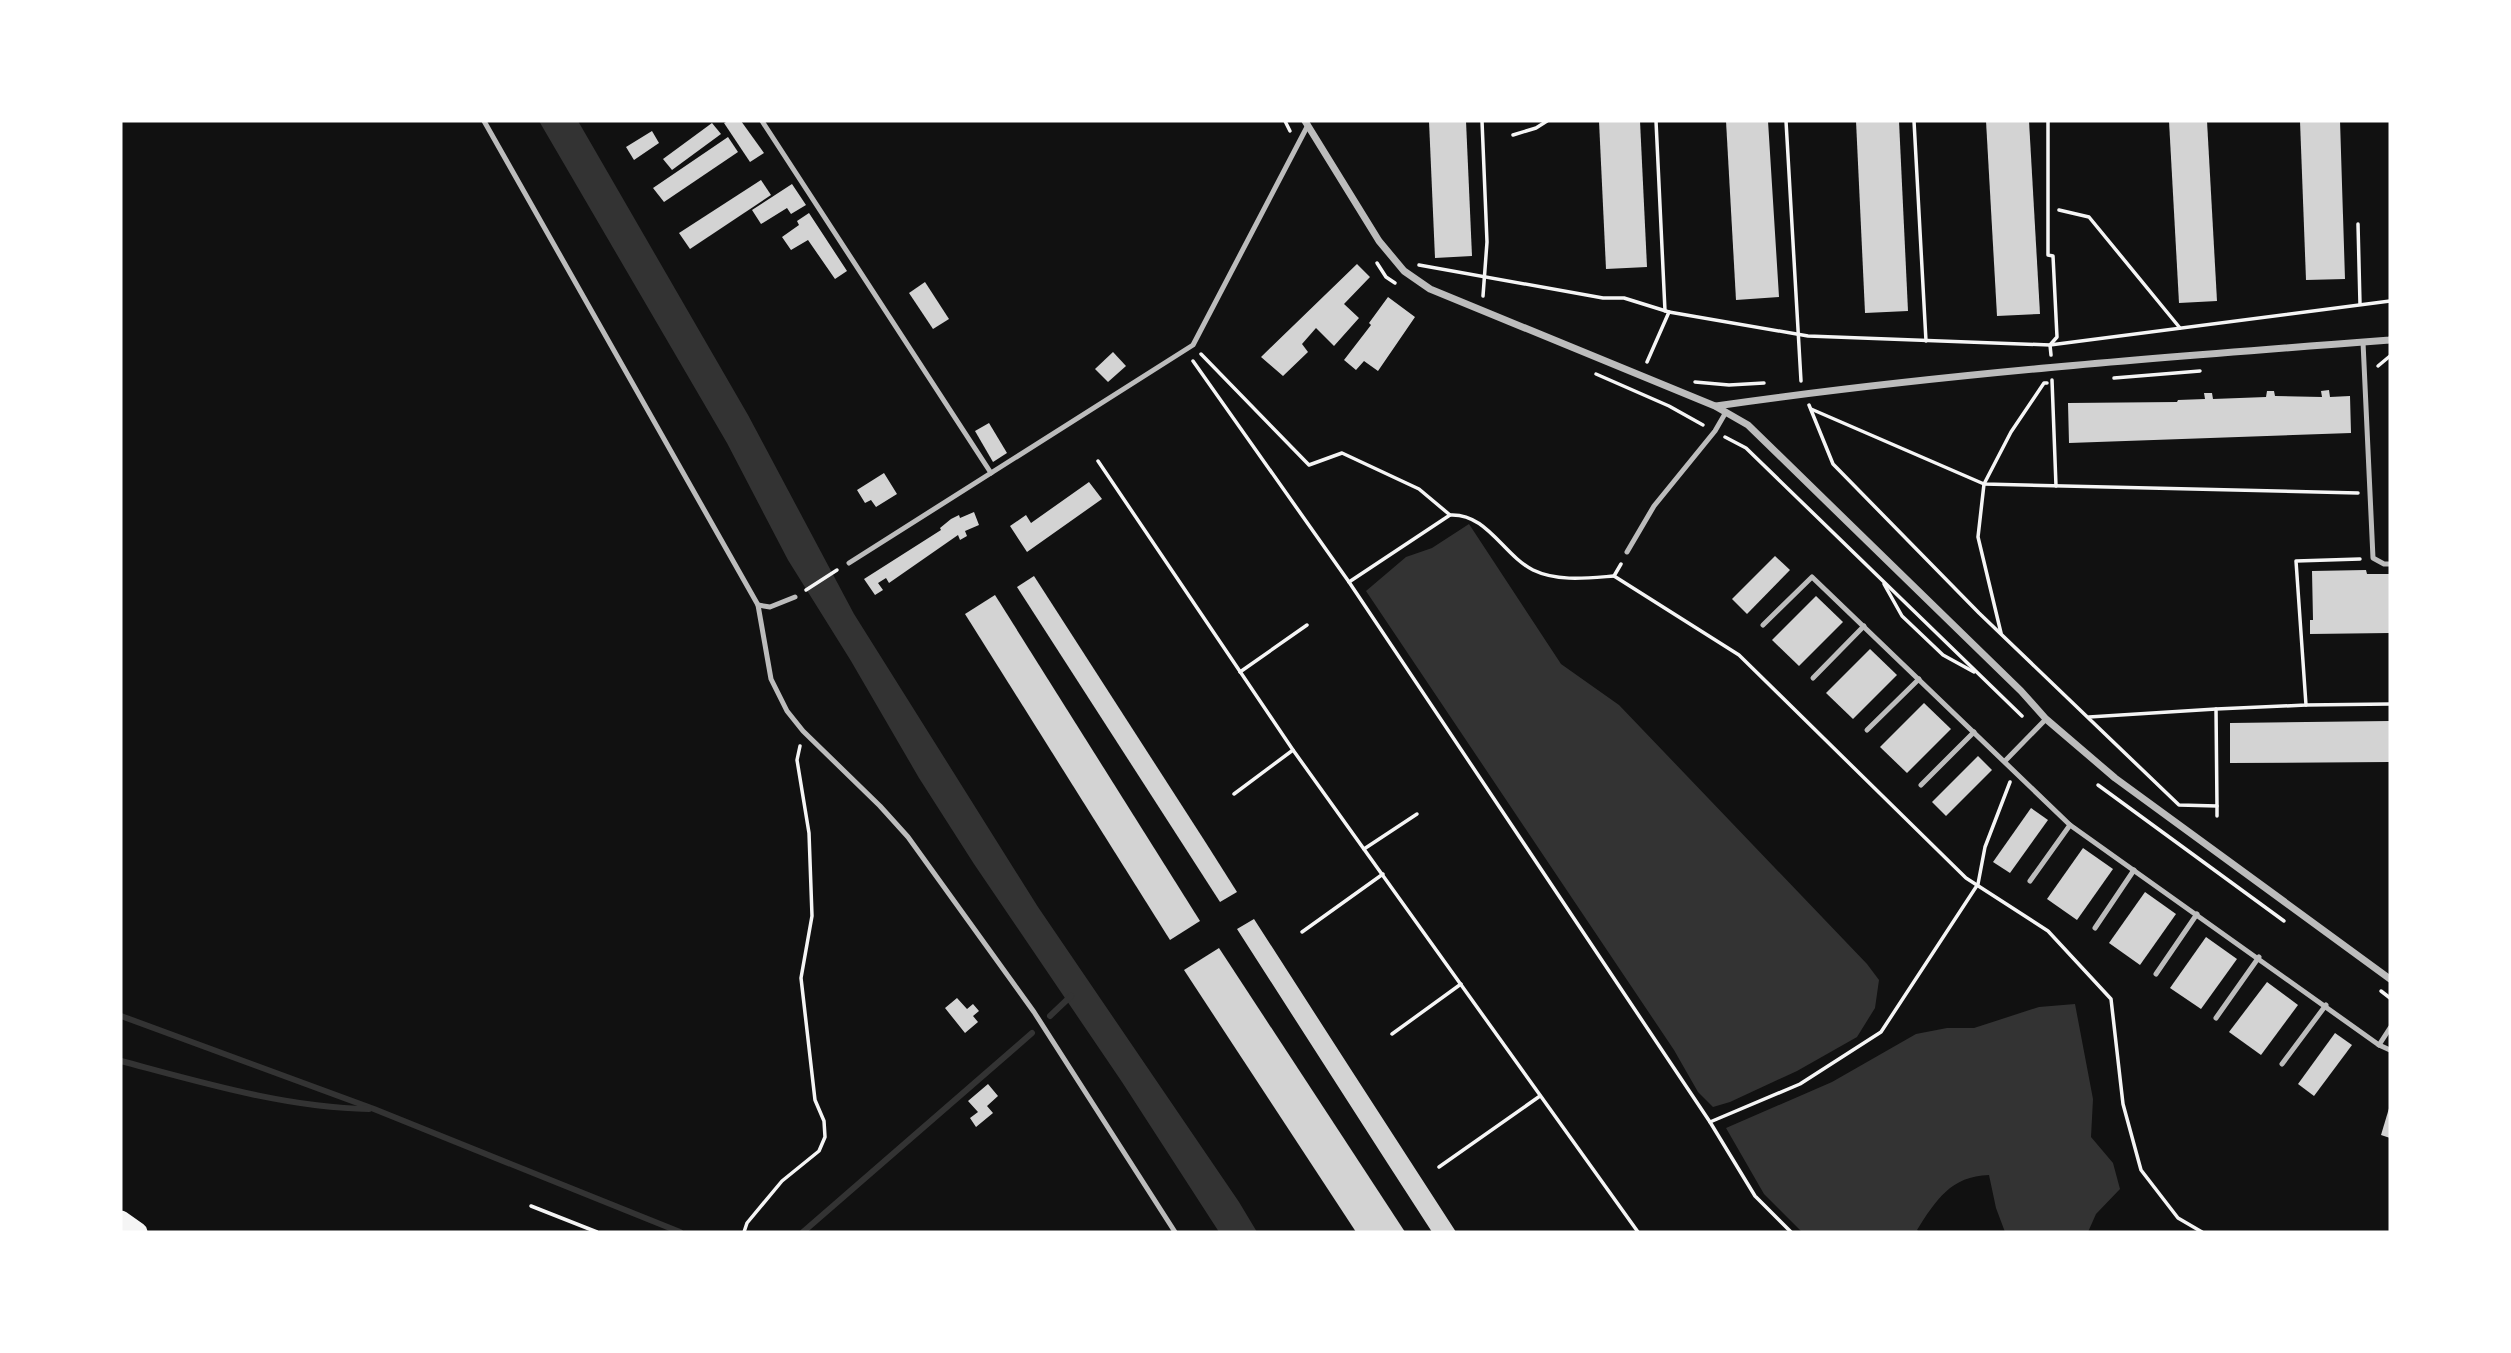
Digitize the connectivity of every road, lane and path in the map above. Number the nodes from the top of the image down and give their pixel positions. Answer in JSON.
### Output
{"nodes":[{"id":1,"x":484,"y":121,"type":"edge"},
{"id":2,"x":762,"y":121,"type":"edge"},
{"id":3,"x":1482,"y":121,"type":"edge"},
{"id":4,"x":1547,"y":121,"type":"edge"},
{"id":5,"x":1656,"y":121,"type":"edge"},
{"id":6,"x":1786,"y":121,"type":"edge"},
{"id":7,"x":1914,"y":121,"type":"edge"},
{"id":8,"x":2048,"y":121,"type":"edge"},
{"id":9,"x":1307,"y":123,"type":"edge"},
{"id":10,"x":1513,"y":135,"type":"dead end"},
{"id":11,"x":2059,"y":210,"type":"dead end"},
{"id":12,"x":2358,"y":224,"type":"dead end"},
{"id":13,"x":1412,"y":259,"type":"dead end"},
{"id":14,"x":1417,"y":264,"type":"junction"},
{"id":15,"x":1432,"y":274,"type":"dead end"},
{"id":16,"x":1486,"y":276,"type":"junction"},
{"id":17,"x":1473,"y":292,"type":"dead end"},
{"id":18,"x":1483,"y":296,"type":"junction"},
{"id":19,"x":1492,"y":299,"type":"dead end"},
{"id":20,"x":2390,"y":301,"type":"edge"},
{"id":21,"x":2360,"y":304,"type":"junction"},
{"id":22,"x":1667,"y":311,"type":"junction"},
{"id":23,"x":2180,"y":328,"type":"junction"},
{"id":24,"x":1800,"y":335,"type":"junction"},
{"id":25,"x":2390,"y":340,"type":"edge"},
{"id":26,"x":1926,"y":341,"type":"junction"},
{"id":27,"x":2363,"y":342,"type":"junction"},
{"id":28,"x":1193,"y":345,"type":"junction"},
{"id":29,"x":2050,"y":345,"type":"junction"},
{"id":30,"x":1185,"y":349,"type":"junction"},
{"id":31,"x":1646,"y":364,"type":"dead end"},
{"id":32,"x":2052,"y":368,"type":"junction"},
{"id":33,"x":2207,"y":370,"type":"dead end"},
{"id":34,"x":1684,"y":377,"type":"dead end"},
{"id":35,"x":2112,"y":378,"type":"dead end"},
{"id":36,"x":1801,"y":380,"type":"junction"},
{"id":37,"x":1790,"y":381,"type":"dead end"},
{"id":38,"x":2064,"y":381,"type":"dead end"},
{"id":39,"x":2052,"y":382,"type":"junction"},
{"id":40,"x":1769,"y":383,"type":"dead end"},
{"id":41,"x":1804,"y":393,"type":"junction"},
{"id":42,"x":1715,"y":406,"type":"junction"},
{"id":43,"x":1810,"y":408,"type":"junction"},
{"id":44,"x":1726,"y":412,"type":"junction"},
{"id":45,"x":1098,"y":461,"type":"dead end"},
{"id":46,"x":991,"y":472,"type":"junction"},
{"id":47,"x":1984,"y":485,"type":"junction"},
{"id":48,"x":2056,"y":486,"type":"junction"},
{"id":49,"x":2370,"y":494,"type":"junction"},
{"id":50,"x":1450,"y":515,"type":"junction"},
{"id":51,"x":1627,"y":552,"type":"joint"},
{"id":52,"x":2373,"y":558,"type":"junction"},
{"id":53,"x":849,"y":563,"type":"joint"},
{"id":54,"x":2390,"y":564,"type":"edge"},
{"id":55,"x":1614,"y":576,"type":"junction"},
{"id":56,"x":1349,"y":582,"type":"junction"},
{"id":57,"x":795,"y":597,"type":"joint"},
{"id":58,"x":758,"y":605,"type":"junction"},
{"id":59,"x":1307,"y":625,"type":"dead end"},
{"id":60,"x":1763,"y":625,"type":"dead end"},
{"id":61,"x":1864,"y":626,"type":"junction"},
{"id":62,"x":2001,"y":634,"type":"junction"},
{"id":63,"x":1240,"y":672,"type":"junction"},
{"id":64,"x":1980,"y":676,"type":"joint"},
{"id":65,"x":1813,"y":678,"type":"dead end"},
{"id":66,"x":1919,"y":678,"type":"junction"},
{"id":67,"x":2390,"y":704,"type":"edge"},
{"id":68,"x":2306,"y":705,"type":"junction"},
{"id":69,"x":2216,"y":709,"type":"junction"},
{"id":70,"x":2088,"y":717,"type":"junction"},
{"id":71,"x":2046,"y":719,"type":"junction"},
{"id":72,"x":1867,"y":730,"type":"dead end"},
{"id":73,"x":803,"y":731,"type":"junction"},
{"id":74,"x":1974,"y":732,"type":"junction"},
{"id":75,"x":1293,"y":750,"type":"junction"},
{"id":76,"x":2005,"y":761,"type":"junction"},
{"id":77,"x":2014,"y":772,"type":"junction"},
{"id":78,"x":1922,"y":785,"type":"dead end"},
{"id":79,"x":1234,"y":794,"type":"dead end"},
{"id":80,"x":2217,"y":806,"type":"junction"},
{"id":81,"x":1417,"y":814,"type":"dead end"},
{"id":82,"x":2217,"y":817,"type":"dead end"},
{"id":83,"x":2070,"y":825,"type":"junction"},
{"id":84,"x":1364,"y":849,"type":"junction"},
{"id":85,"x":2134,"y":870,"type":"junction"},
{"id":86,"x":1383,"y":874,"type":"junction"},
{"id":87,"x":2030,"y":881,"type":"dead end"},
{"id":88,"x":1978,"y":884,"type":"junction"},
{"id":89,"x":2197,"y":914,"type":"junction"},
{"id":90,"x":2095,"y":928,"type":"dead end"},
{"id":91,"x":1301,"y":932,"type":"dead end"},
{"id":92,"x":2259,"y":957,"type":"junction"},
{"id":93,"x":2156,"y":974,"type":"dead end"},
{"id":94,"x":2390,"y":979,"type":"edge"},
{"id":95,"x":1461,"y":984,"type":"junction"},
{"id":96,"x":2326,"y":1005,"type":"junction"},
{"id":97,"x":2216,"y":1018,"type":"dead end"},
{"id":98,"x":2390,"y":1028,"type":"edge"},
{"id":99,"x":1392,"y":1034,"type":"dead end"},
{"id":100,"x":2379,"y":1045,"type":"junction"},
{"id":101,"x":2390,"y":1050,"type":"edge"},
{"id":102,"x":2282,"y":1065,"type":"dead end"},
{"id":103,"x":1541,"y":1096,"type":"junction"},
{"id":104,"x":1710,"y":1122,"type":"junction"},
{"id":105,"x":1439,"y":1167,"type":"dead end"},
{"id":106,"x":531,"y":1206,"type":"dead end"},
{"id":107,"x":121,"y":1220,"type":"edge"},
{"id":108,"x":138,"y":1232,"type":"edge"},
{"id":109,"x":597,"y":1232,"type":"edge"},
{"id":110,"x":744,"y":1232,"type":"edge"},
{"id":111,"x":1175,"y":1232,"type":"edge"},
{"id":112,"x":1638,"y":1232,"type":"edge"},
{"id":113,"x":1791,"y":1232,"type":"edge"},
{"id":114,"x":2202,"y":1232,"type":"edge"}],
"edges":[{"from":1,"to":58,"type":"lane"},
{"from":2,"to":46,"type":"lane"},
{"from":3,"to":16,"type":"path"},
{"from":4,"to":10,"type":"path"},
{"from":5,"to":22,"type":"path"},
{"from":6,"to":24,"type":"path"},
{"from":7,"to":26,"type":"path"},
{"from":8,"to":29,"type":"path"},
{"from":9,"to":28,"type":"lane"},
{"from":9,"to":42,"type":"street"},
{"from":11,"to":23,"type":"path"},
{"from":12,"to":21,"type":"path"},
{"from":13,"to":14,"type":"path"},
{"from":14,"to":15,"type":"path"},
{"from":14,"to":16,"type":"path"},
{"from":16,"to":18,"type":"path"},
{"from":16,"to":22,"type":"path"},
{"from":17,"to":18,"type":"path"},
{"from":18,"to":19,"type":"path"},
{"from":20,"to":21,"type":"path"},
{"from":21,"to":23,"type":"path"},
{"from":22,"to":24,"type":"path"},
{"from":22,"to":31,"type":"path"},
{"from":23,"to":29,"type":"path"},
{"from":24,"to":26,"type":"path"},
{"from":24,"to":36,"type":"path"},
{"from":25,"to":27,"type":"street"},
{"from":26,"to":29,"type":"path"},
{"from":27,"to":32,"type":"street"},
{"from":27,"to":49,"type":"lane"},
{"from":28,"to":30,"type":"lane"},
{"from":28,"to":50,"type":"path"},
{"from":29,"to":32,"type":"path"},
{"from":30,"to":46,"type":"lane"},
{"from":30,"to":56,"type":"path"},
{"from":32,"to":39,"type":"path"},
{"from":32,"to":41,"type":"street"},
{"from":33,"to":35,"type":"path"},
{"from":34,"to":40,"type":"path"},
{"from":36,"to":37,"type":"path"},
{"from":36,"to":41,"type":"path"},
{"from":38,"to":39,"type":"path"},
{"from":39,"to":47,"type":"path"},
{"from":39,"to":48,"type":"path"},
{"from":41,"to":42,"type":"street"},
{"from":41,"to":43,"type":"path"},
{"from":42,"to":44,"type":"street"},
{"from":43,"to":47,"type":"path"},
{"from":43,"to":62,"type":"path"},
{"from":44,"to":51,"type":"lane"},
{"from":44,"to":71,"type":"street"},
{"from":45,"to":63,"type":"path"},
{"from":46,"to":53,"type":"lane"},
{"from":47,"to":48,"type":"path"},
{"from":47,"to":62,"type":"path"},
{"from":48,"to":49,"type":"path"},
{"from":49,"to":52,"type":"lane"},
{"from":50,"to":55,"type":"path"},
{"from":50,"to":56,"type":"path"},
{"from":51,"to":55,"type":"path"},
{"from":52,"to":54,"type":"lane"},
{"from":52,"to":68,"type":"path"},
{"from":53,"to":57,"type":"path"},
{"from":55,"to":88,"type":"path"},
{"from":56,"to":104,"type":"path"},
{"from":57,"to":58,"type":"lane"},
{"from":58,"to":73,"type":"lane"},
{"from":59,"to":63,"type":"path"},
{"from":60,"to":61,"type":"lane"},
{"from":61,"to":65,"type":"lane"},
{"from":61,"to":66,"type":"lane"},
{"from":62,"to":70,"type":"path"},
{"from":63,"to":75,"type":"path"},
{"from":64,"to":64,"type":"path"},
{"from":66,"to":72,"type":"lane"},
{"from":66,"to":74,"type":"lane"},
{"from":67,"to":68,"type":"path"},
{"from":68,"to":69,"type":"path"},
{"from":69,"to":70,"type":"path"},
{"from":69,"to":80,"type":"path"},
{"from":70,"to":80,"type":"path"},
{"from":71,"to":76,"type":"lane"},
{"from":71,"to":94,"type":"street"},
{"from":73,"to":110,"type":"path"},
{"from":73,"to":111,"type":"lane"},
{"from":74,"to":76,"type":"lane"},
{"from":74,"to":78,"type":"lane"},
{"from":75,"to":79,"type":"path"},
{"from":75,"to":84,"type":"path"},
{"from":76,"to":77,"type":"lane"},
{"from":77,"to":83,"type":"lane"},
{"from":77,"to":88,"type":"path"},
{"from":80,"to":82,"type":"path"},
{"from":81,"to":84,"type":"path"},
{"from":83,"to":85,"type":"lane"},
{"from":83,"to":87,"type":"lane"},
{"from":84,"to":86,"type":"path"},
{"from":85,"to":89,"type":"lane"},
{"from":85,"to":90,"type":"lane"},
{"from":86,"to":91,"type":"path"},
{"from":86,"to":95,"type":"path"},
{"from":88,"to":104,"type":"path"},
{"from":88,"to":114,"type":"path"},
{"from":89,"to":92,"type":"lane"},
{"from":89,"to":93,"type":"lane"},
{"from":92,"to":96,"type":"lane"},
{"from":92,"to":97,"type":"lane"},
{"from":95,"to":99,"type":"path"},
{"from":95,"to":103,"type":"path"},
{"from":96,"to":100,"type":"lane"},
{"from":96,"to":102,"type":"lane"},
{"from":98,"to":100,"type":"lane"},
{"from":100,"to":101,"type":"lane"},
{"from":103,"to":105,"type":"path"},
{"from":103,"to":112,"type":"path"},
{"from":104,"to":113,"type":"path"},
{"from":106,"to":109,"type":"path"},
{"from":107,"to":108,"type":"highway"}]}
